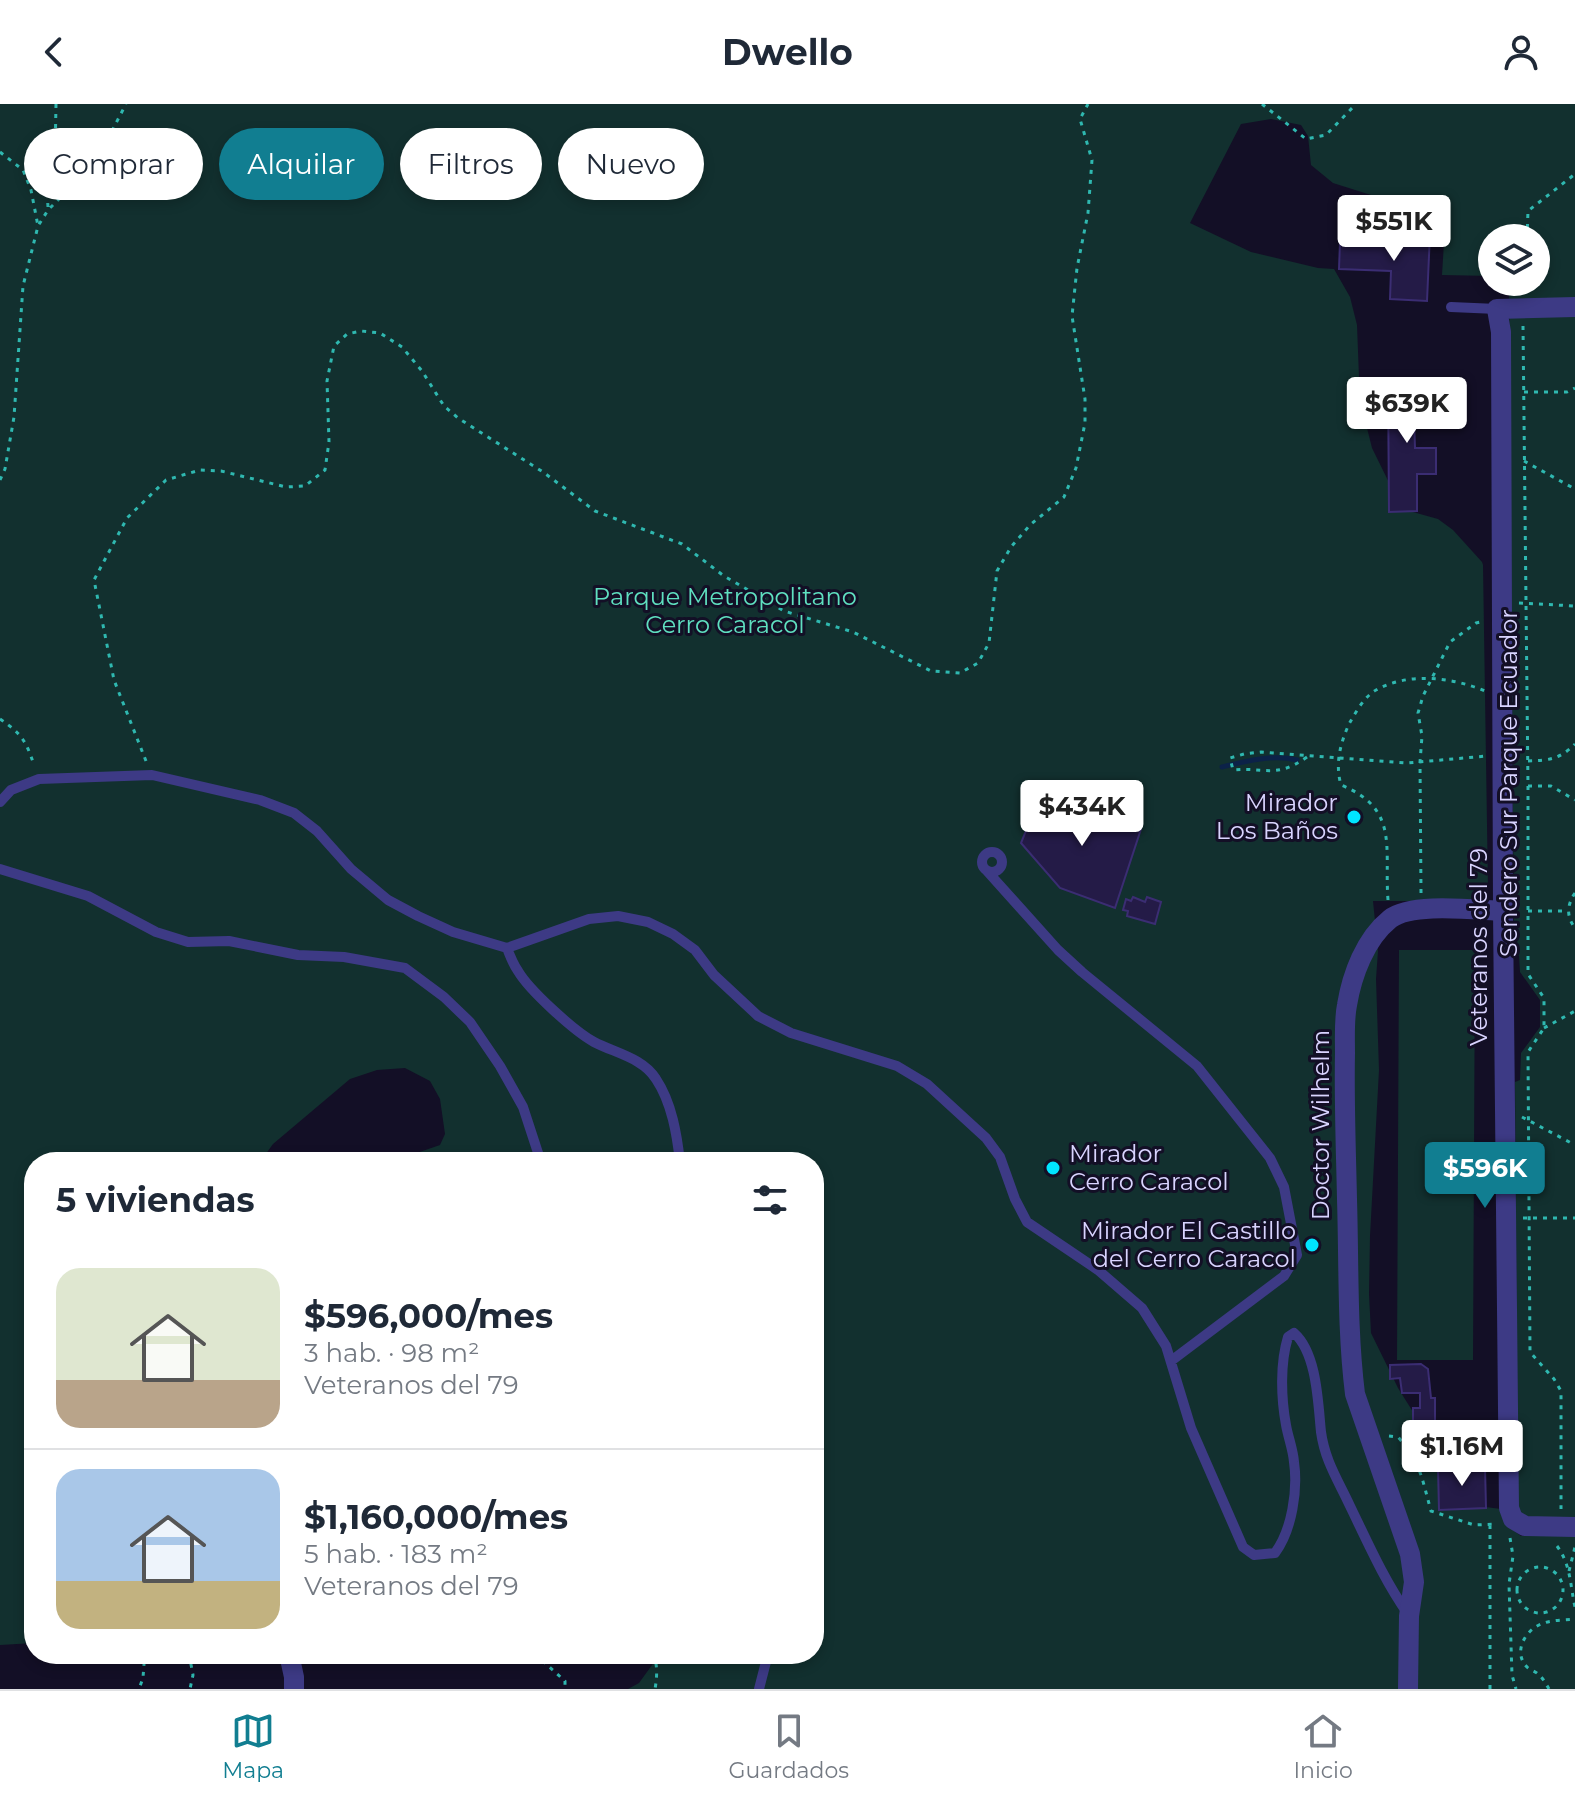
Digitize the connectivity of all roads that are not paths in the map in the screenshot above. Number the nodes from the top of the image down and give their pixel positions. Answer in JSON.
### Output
{"nodes":[{"id":1,"x":1451,"y":307,"type":"dead end"},
{"id":2,"x":1575,"y":307,"type":"edge"},
{"id":3,"x":1497,"y":309,"type":"junction"},
{"id":4,"x":0,"y":802,"type":"edge"},
{"id":5,"x":1002,"y":866,"type":"junction"},
{"id":6,"x":0,"y":869,"type":"edge"},
{"id":7,"x":987,"y":871,"type":"junction"},
{"id":8,"x":1006,"y":892,"type":"junction"},
{"id":9,"x":1503,"y":911,"type":"junction"},
{"id":10,"x":507,"y":948,"type":"junction"},
{"id":11,"x":538,"y":1152,"type":"edge"},
{"id":12,"x":678,"y":1152,"type":"edge"},
{"id":13,"x":1171,"y":1361,"type":"junction"},
{"id":14,"x":1568,"y":1520,"type":"edge"},
{"id":15,"x":1409,"y":1616,"type":"junction"},
{"id":16,"x":291,"y":1664,"type":"edge"},
{"id":17,"x":765,"y":1664,"type":"edge"},
{"id":18,"x":294,"y":1689,"type":"edge"},
{"id":19,"x":759,"y":1689,"type":"edge"},
{"id":20,"x":1408,"y":1689,"type":"edge"}],
"edges":[{"from":1,"to":3,"type":"lane"},
{"from":2,"to":3,"type":"street"},
{"from":3,"to":9,"type":"street","name":"Veteranos del 79"},
{"from":4,"to":10,"type":"lane"},
{"from":5,"to":7,"type":"lane"},
{"from":5,"to":7,"type":"lane"},
{"from":5,"to":8,"type":"lane"},
{"from":6,"to":11,"type":"lane"},
{"from":7,"to":8,"type":"lane"},
{"from":8,"to":13,"type":"lane"},
{"from":9,"to":14,"type":"street","name":"Veteranos del 79"},
{"from":9,"to":15,"type":"street","name":"Doctor Wilhelm"},
{"from":10,"to":12,"type":"lane"},
{"from":10,"to":13,"type":"lane"},
{"from":13,"to":15,"type":"lane"},
{"from":15,"to":20,"type":"street","name":"Doctor Wilhelm"},
{"from":16,"to":18,"type":"street"},
{"from":17,"to":19,"type":"lane"}]}
